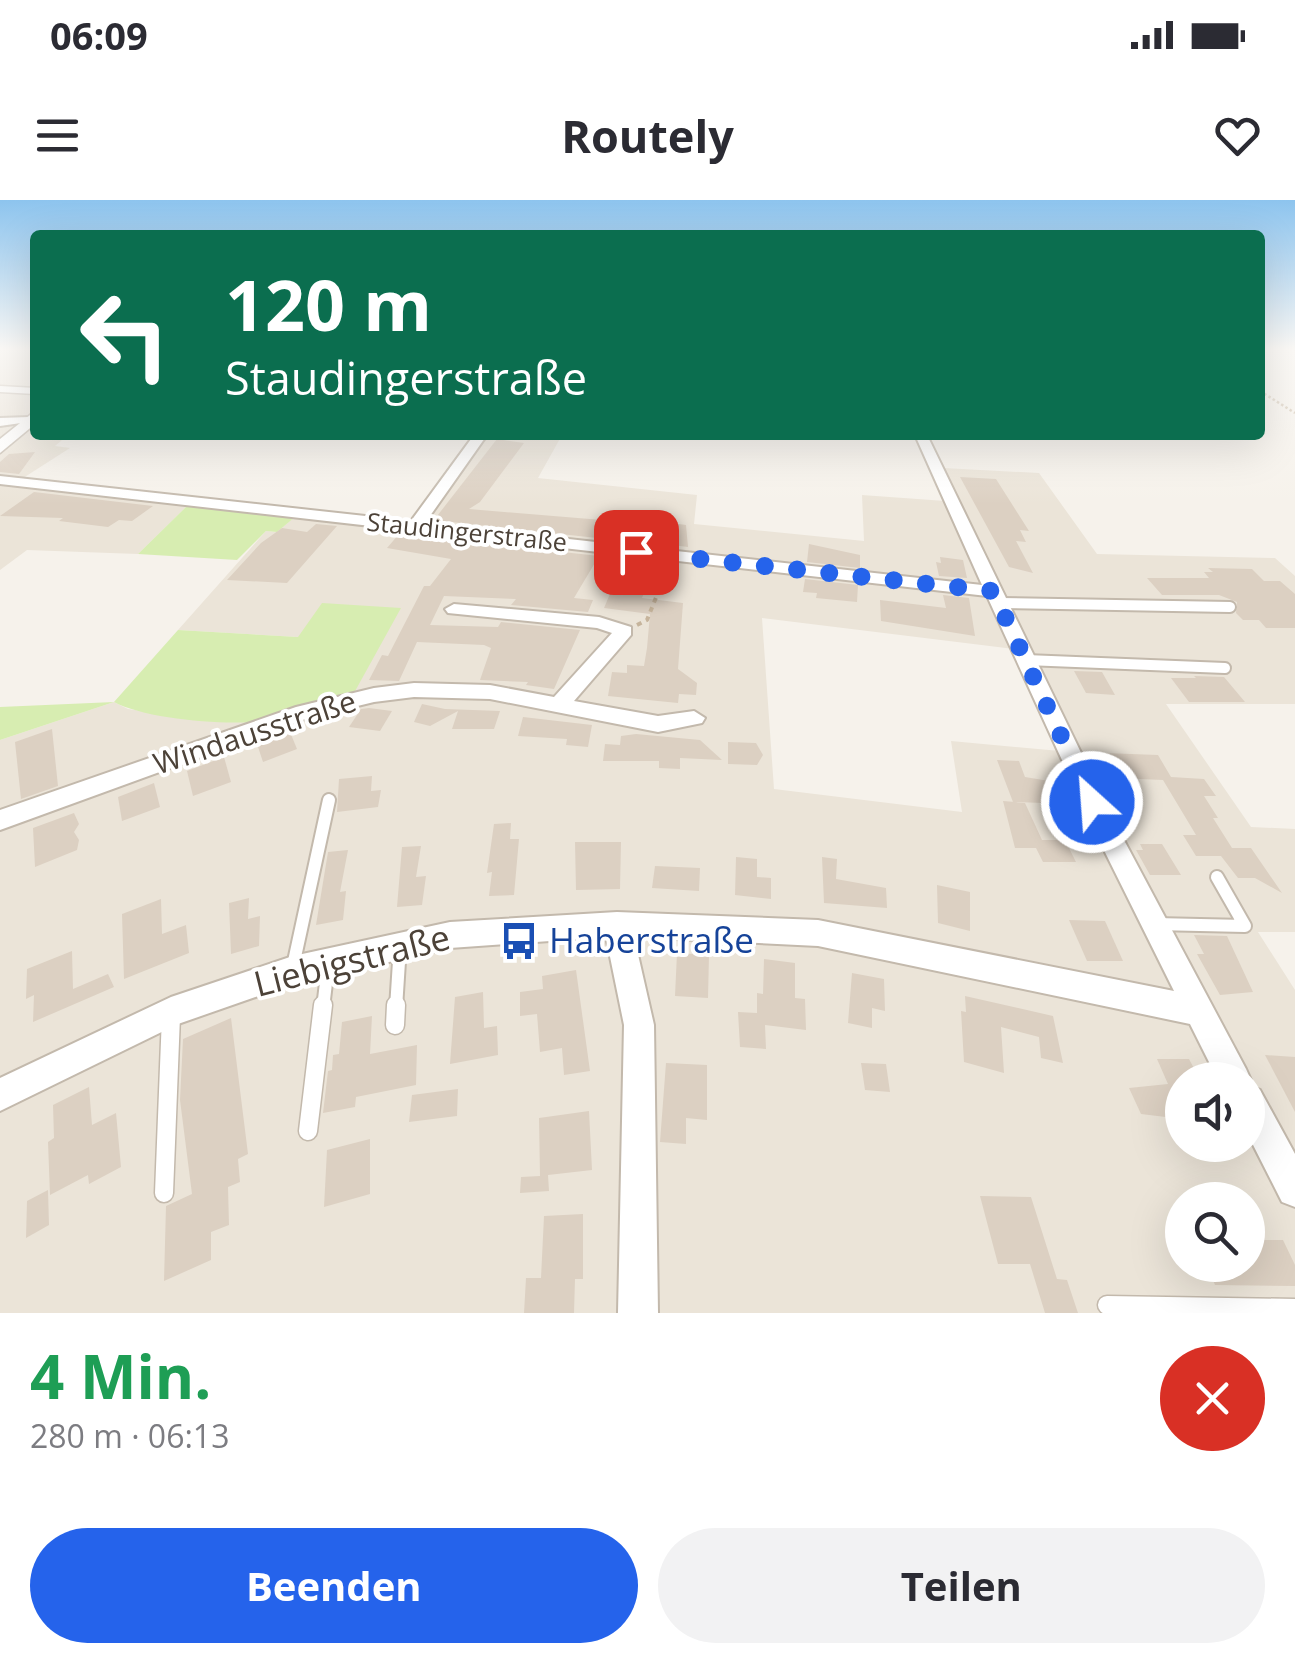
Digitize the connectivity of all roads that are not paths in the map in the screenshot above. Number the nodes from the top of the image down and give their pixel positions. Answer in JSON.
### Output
{"nodes":[{"id":1,"x":30,"y":419,"type":"edge"},
{"id":2,"x":30,"y":421,"type":"edge"},
{"id":3,"x":0,"y":422,"type":"edge"},
{"id":4,"x":477,"y":440,"type":"edge"},
{"id":5,"x":923,"y":440,"type":"edge"},
{"id":6,"x":0,"y":448,"type":"edge"},
{"id":7,"x":0,"y":480,"type":"edge"},
{"id":8,"x":415,"y":526,"type":"junction"},
{"id":9,"x":996,"y":597,"type":"junction"},
{"id":10,"x":1230,"y":608,"type":"dead end"},
{"id":11,"x":454,"y":609,"type":"dead end"},
{"id":12,"x":1026,"y":660,"type":"junction"},
{"id":13,"x":1225,"y":668,"type":"dead end"},
{"id":14,"x":560,"y":704,"type":"junction"},
{"id":15,"x":694,"y":718,"type":"dead end"},
{"id":16,"x":329,"y":800,"type":"dead end"},
{"id":17,"x":0,"y":820,"type":"edge"},
{"id":18,"x":1217,"y":877,"type":"dead end"},
{"id":19,"x":617,"y":924,"type":"junction"},
{"id":20,"x":1155,"y":924,"type":"junction"},
{"id":21,"x":400,"y":946,"type":"junction"},
{"id":22,"x":329,"y":962,"type":"junction"},
{"id":23,"x":292,"y":970,"type":"junction"},
{"id":24,"x":1198,"y":1011,"type":"junction"},
{"id":25,"x":171,"y":1012,"type":"junction"},
{"id":26,"x":396,"y":1026,"type":"dead end"},
{"id":27,"x":1225,"y":1062,"type":"edge"},
{"id":28,"x":0,"y":1095,"type":"edge"},
{"id":29,"x":308,"y":1131,"type":"dead end"},
{"id":30,"x":1265,"y":1134,"type":"edge"},
{"id":31,"x":1295,"y":1190,"type":"edge"},
{"id":32,"x":164,"y":1193,"type":"dead end"},
{"id":33,"x":1107,"y":1304,"type":"dead end"},
{"id":34,"x":1295,"y":1308,"type":"edge"},
{"id":35,"x":638,"y":1313,"type":"edge"}],
"edges":[{"from":1,"to":3,"type":"street"},
{"from":2,"to":6,"type":"street"},
{"from":4,"to":8,"type":"street"},
{"from":5,"to":9,"type":"street"},
{"from":7,"to":8,"type":"street","name":"Staudingerstraße"},
{"from":8,"to":9,"type":"street","name":"Staudingerstraße"},
{"from":9,"to":10,"type":"lane"},
{"from":9,"to":12,"type":"street"},
{"from":11,"to":14,"type":"street"},
{"from":12,"to":13,"type":"lane"},
{"from":12,"to":20,"type":"street"},
{"from":14,"to":15,"type":"street","name":"Windausstraße"},
{"from":14,"to":17,"type":"street","name":"Windausstraße"},
{"from":16,"to":23,"type":"lane"},
{"from":18,"to":20,"type":"lane"},
{"from":19,"to":21,"type":"street","name":"Liebigstraße"},
{"from":19,"to":24,"type":"street","name":"Liebigstraße"},
{"from":19,"to":35,"type":"street"},
{"from":20,"to":24,"type":"street"},
{"from":21,"to":22,"type":"street","name":"Liebigstraße"},
{"from":21,"to":26,"type":"lane"},
{"from":22,"to":23,"type":"street","name":"Liebigstraße"},
{"from":22,"to":29,"type":"lane"},
{"from":23,"to":25,"type":"street","name":"Liebigstraße"},
{"from":24,"to":27,"type":"street"},
{"from":25,"to":28,"type":"street","name":"Liebigstraße"},
{"from":25,"to":32,"type":"lane"},
{"from":30,"to":31,"type":"street"},
{"from":33,"to":34,"type":"lane"}]}
